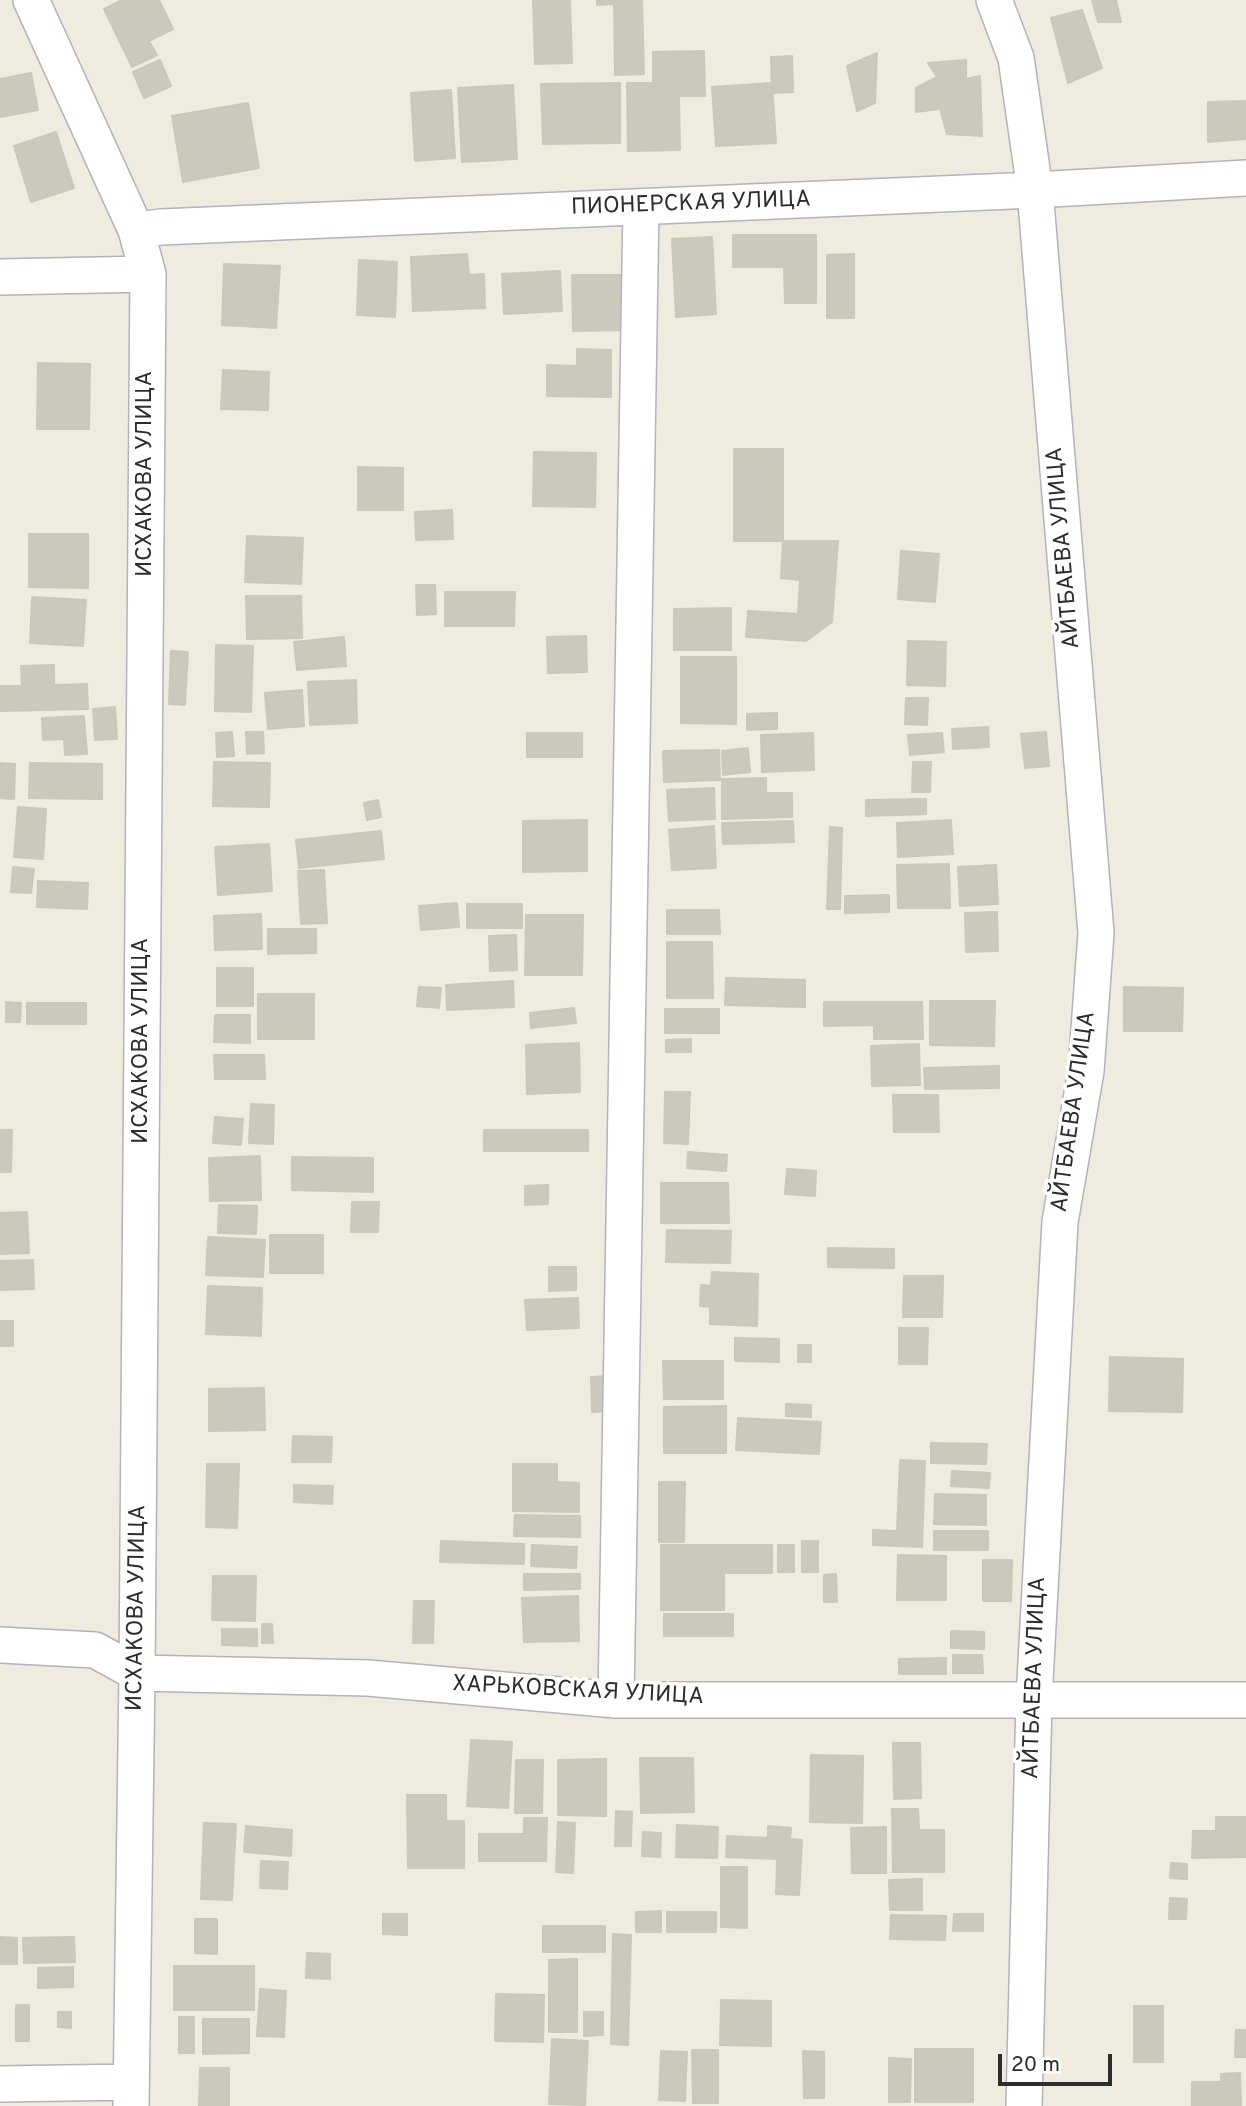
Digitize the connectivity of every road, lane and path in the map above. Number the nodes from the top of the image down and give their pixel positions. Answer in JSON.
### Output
{"nodes":[{"id":1,"x":31,"y":0,"type":"edge"},
{"id":2,"x":995,"y":0,"type":"edge"},
{"id":3,"x":1246,"y":178,"type":"edge"},
{"id":4,"x":1035,"y":190,"type":"junction"},
{"id":5,"x":641,"y":207,"type":"junction"},
{"id":6,"x":136,"y":230,"type":"junction"},
{"id":7,"x":148,"y":274,"type":"junction"},
{"id":8,"x":0,"y":277,"type":"edge"},
{"id":9,"x":0,"y":1645,"type":"edge"},
{"id":10,"x":137,"y":1673,"type":"junction"},
{"id":11,"x":1034,"y":1699,"type":"junction"},
{"id":12,"x":616,"y":1700,"type":"junction"},
{"id":13,"x":1246,"y":1700,"type":"edge"},
{"id":14,"x":0,"y":2084,"type":"edge"},
{"id":15,"x":131,"y":2094,"type":"edge"},
{"id":16,"x":1024,"y":2106,"type":"edge"}],
"edges":[{"from":1,"to":6,"type":"street","name":"ИСХАКОВА УЛИЦА"},
{"from":2,"to":4,"type":"street","name":"АЙТБАЕВА УЛИЦА"},
{"from":3,"to":4,"type":"street","name":"ПИОНЕРСКАЯ УЛИЦА"},
{"from":4,"to":5,"type":"street","name":"ПИОНЕРСКАЯ УЛИЦА"},
{"from":4,"to":11,"type":"street","name":"АЙТБАЕВА УЛИЦА"},
{"from":5,"to":6,"type":"street","name":"ПИОНЕРСКАЯ УЛИЦА"},
{"from":5,"to":12,"type":"street"},
{"from":6,"to":7,"type":"street","name":"ИСХАКОВА УЛИЦА"},
{"from":7,"to":8,"type":"street"},
{"from":7,"to":10,"type":"street","name":"ИСХАКОВА УЛИЦА"},
{"from":9,"to":10,"type":"street","name":"ХАРЬКОВСКАЯ УЛИЦА"},
{"from":10,"to":12,"type":"street","name":"ХАРЬКОВСКАЯ УЛИЦА"},
{"from":10,"to":15,"type":"street","name":"ИСХАКОВА УЛИЦА"},
{"from":11,"to":12,"type":"street","name":"ХАРЬКОВСКАЯ УЛИЦА"},
{"from":11,"to":13,"type":"street","name":"ХАРЬКОВСКАЯ УЛИЦА"},
{"from":11,"to":16,"type":"street","name":"АЙТБАЕВА УЛИЦА"},
{"from":14,"to":15,"type":"street"}]}
